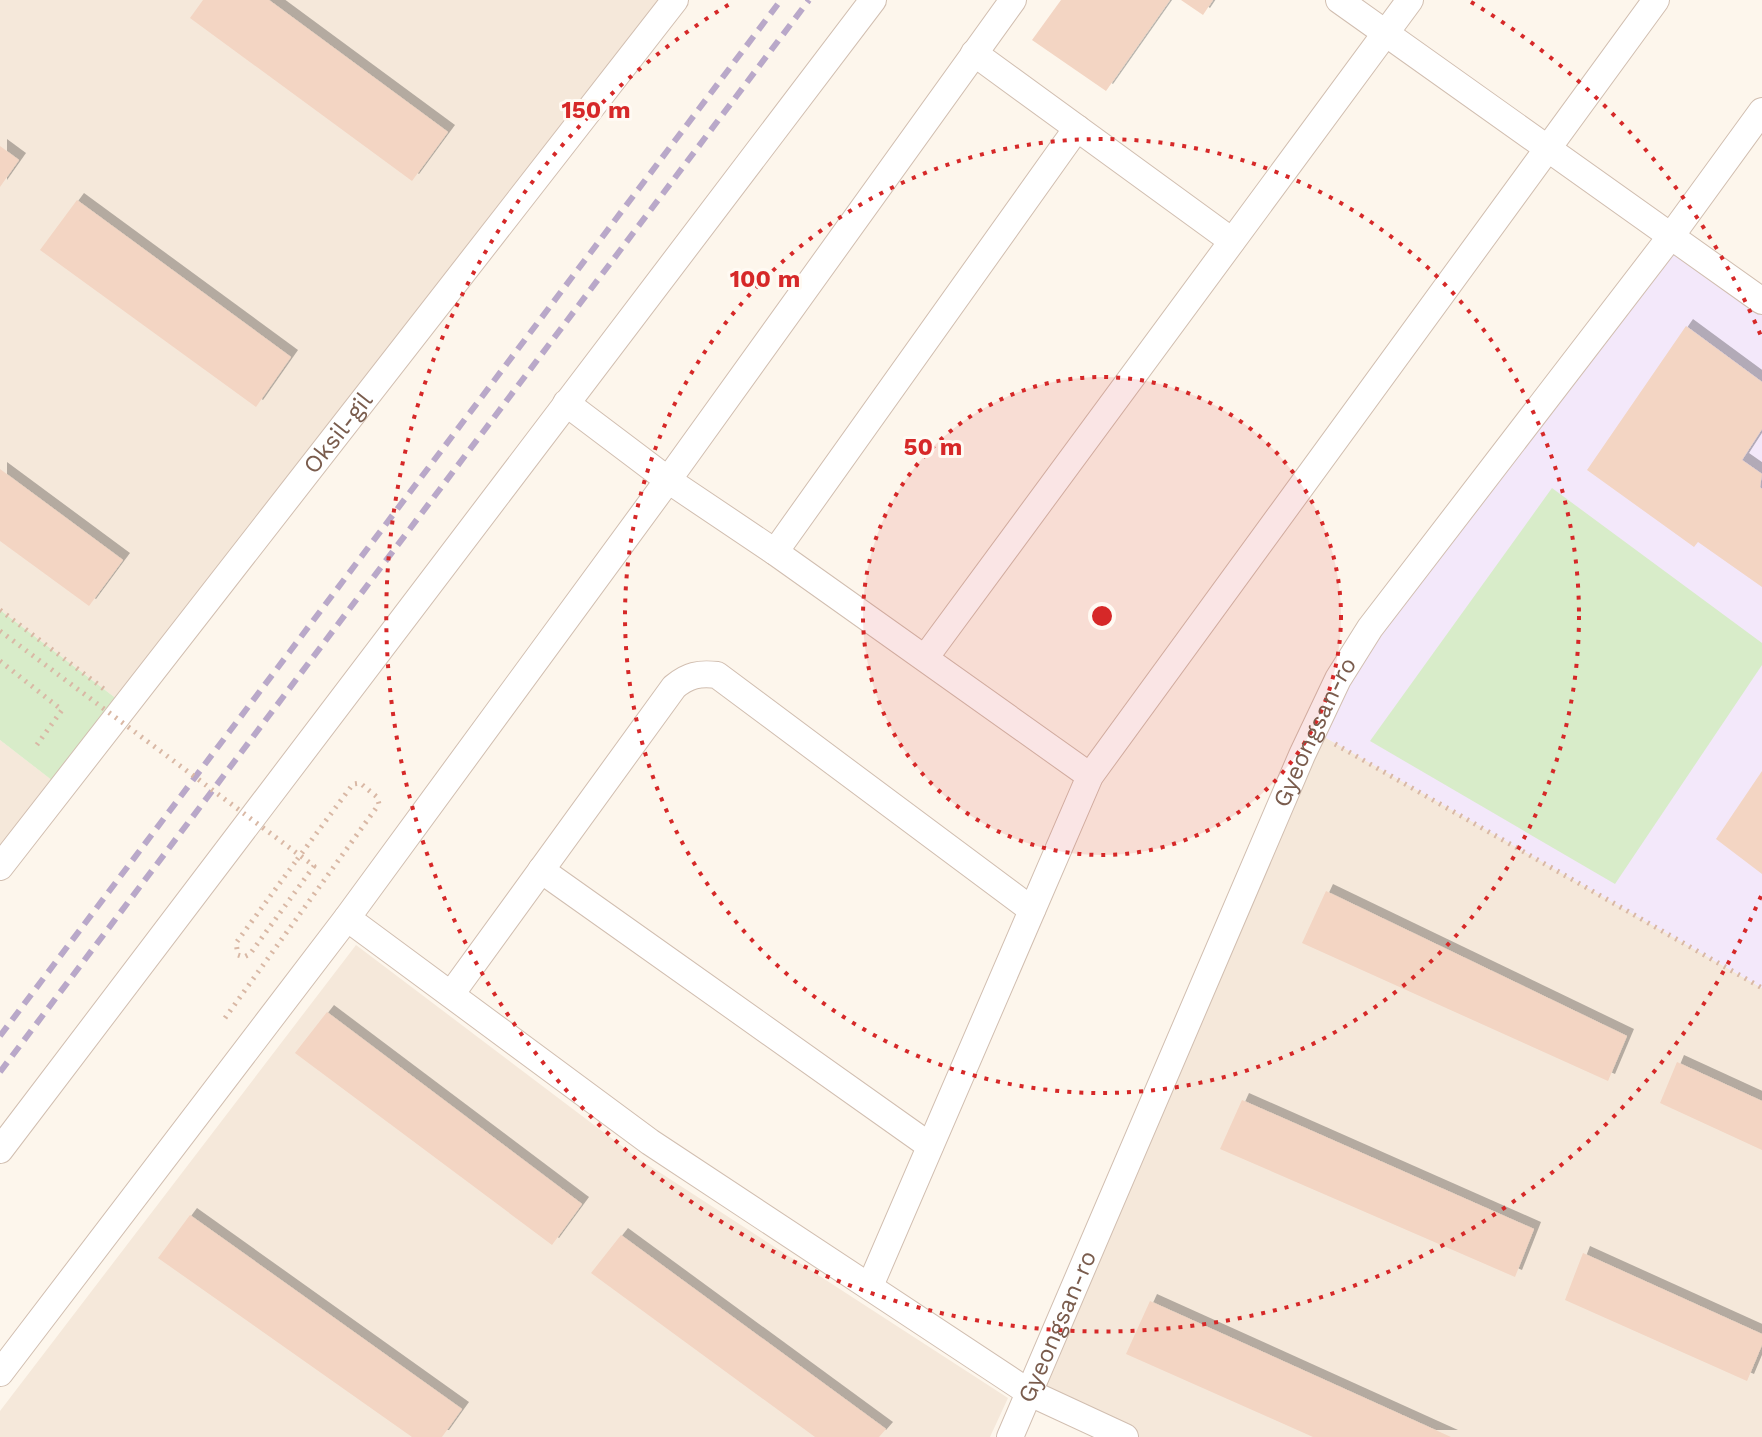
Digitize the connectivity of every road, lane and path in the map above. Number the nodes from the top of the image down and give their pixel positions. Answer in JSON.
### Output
{"nodes":[{"id":1,"x":675,"y":0,"type":"edge"},
{"id":2,"x":873,"y":0,"type":"edge"},
{"id":3,"x":1013,"y":0,"type":"edge"},
{"id":4,"x":1339,"y":0,"type":"edge"},
{"id":5,"x":1410,"y":0,"type":"edge"},
{"id":6,"x":1656,"y":0,"type":"edge"},
{"id":7,"x":1385,"y":33,"type":"junction"},
{"id":8,"x":974,"y":53,"type":"junction"},
{"id":9,"x":1762,"y":111,"type":"edge"},
{"id":10,"x":1077,"y":128,"type":"junction"},
{"id":11,"x":1547,"y":148,"type":"junction"},
{"id":12,"x":1671,"y":236,"type":"junction"},
{"id":13,"x":1232,"y":241,"type":"junction"},
{"id":14,"x":1762,"y":301,"type":"edge"},
{"id":15,"x":566,"y":403,"type":"junction"},
{"id":16,"x":668,"y":480,"type":"junction"},
{"id":17,"x":775,"y":552,"type":"junction"},
{"id":18,"x":0,"y":610,"type":"edge"},
{"id":19,"x":0,"y":631,"type":"edge"},
{"id":20,"x":925,"y":658,"type":"junction"},
{"id":21,"x":0,"y":661,"type":"edge"},
{"id":22,"x":126,"y":706,"type":"junction"},
{"id":23,"x":1314,"y":731,"type":"junction"},
{"id":24,"x":36,"y":746,"type":"dead end"},
{"id":25,"x":1090,"y":776,"type":"junction"},
{"id":26,"x":0,"y":867,"type":"edge"},
{"id":27,"x":541,"y":870,"type":"junction"},
{"id":28,"x":1032,"y":910,"type":"junction"},
{"id":29,"x":347,"y":918,"type":"junction"},
{"id":30,"x":1762,"y":988,"type":"edge"},
{"id":31,"x":452,"y":993,"type":"junction"},
{"id":32,"x":225,"y":1018,"type":"dead end"},
{"id":33,"x":930,"y":1146,"type":"junction"},
{"id":34,"x":0,"y":1150,"type":"edge"},
{"id":35,"x":870,"y":1286,"type":"junction"},
{"id":36,"x":0,"y":1373,"type":"edge"},
{"id":37,"x":1030,"y":1393,"type":"junction"},
{"id":38,"x":1010,"y":1437,"type":"edge"},
{"id":39,"x":1125,"y":1437,"type":"edge"}],
"edges":[{"from":1,"to":22,"type":"street","name":"Oksil-gil"},
{"from":2,"to":15,"type":"street"},
{"from":3,"to":8,"type":"street"},
{"from":4,"to":7,"type":"street"},
{"from":5,"to":7,"type":"street"},
{"from":6,"to":11,"type":"street"},
{"from":7,"to":11,"type":"street"},
{"from":7,"to":13,"type":"street"},
{"from":8,"to":10,"type":"street"},
{"from":8,"to":16,"type":"street"},
{"from":9,"to":12,"type":"street","name":"Gyeongsan-ro"},
{"from":10,"to":13,"type":"street"},
{"from":10,"to":17,"type":"street"},
{"from":11,"to":12,"type":"street"},
{"from":11,"to":25,"type":"street"},
{"from":12,"to":14,"type":"street"},
{"from":12,"to":23,"type":"street","name":"Gyeongsan-ro"},
{"from":13,"to":20,"type":"street"},
{"from":15,"to":16,"type":"street"},
{"from":15,"to":34,"type":"street"},
{"from":16,"to":17,"type":"street"},
{"from":16,"to":29,"type":"street"},
{"from":17,"to":20,"type":"street"},
{"from":18,"to":22,"type":"path"},
{"from":19,"to":32,"type":"path","bridge":true},
{"from":20,"to":25,"type":"street"},
{"from":21,"to":24,"type":"path"},
{"from":22,"to":26,"type":"street","name":"Oksil-gil"},
{"from":23,"to":30,"type":"path"},
{"from":23,"to":37,"type":"street","name":"Gyeongsan-ro"},
{"from":25,"to":28,"type":"street"},
{"from":27,"to":28,"type":"street"},
{"from":27,"to":31,"type":"street"},
{"from":27,"to":33,"type":"street"},
{"from":28,"to":33,"type":"street"},
{"from":29,"to":31,"type":"street"},
{"from":29,"to":36,"type":"street"},
{"from":31,"to":35,"type":"street"},
{"from":33,"to":35,"type":"street"},
{"from":35,"to":37,"type":"street"},
{"from":37,"to":38,"type":"street","name":"Gyeongsan-ro"},
{"from":37,"to":39,"type":"street"}]}
